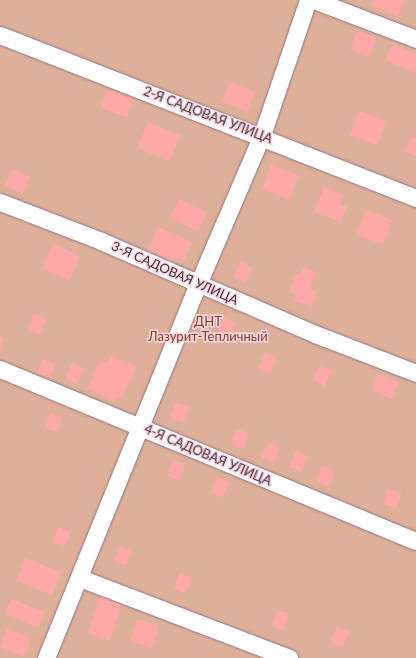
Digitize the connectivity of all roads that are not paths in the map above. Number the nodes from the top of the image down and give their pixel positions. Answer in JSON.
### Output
{"nodes":[{"id":1,"x":308,"y":0,"type":"edge"},
{"id":2,"x":314,"y":0,"type":"edge"},
{"id":3,"x":0,"y":35,"type":"edge"},
{"id":4,"x":416,"y":39,"type":"edge"},
{"id":5,"x":262,"y":136,"type":"junction"},
{"id":6,"x":416,"y":198,"type":"edge"},
{"id":7,"x":0,"y":202,"type":"edge"},
{"id":8,"x":198,"y":284,"type":"junction"},
{"id":9,"x":0,"y":369,"type":"edge"},
{"id":10,"x":416,"y":373,"type":"edge"},
{"id":11,"x":140,"y":427,"type":"junction"},
{"id":12,"x":416,"y":541,"type":"edge"},
{"id":13,"x":80,"y":578,"type":"junction"},
{"id":14,"x":46,"y":658,"type":"edge"},
{"id":15,"x":289,"y":658,"type":"edge"}],
"edges":[{"from":1,"to":5,"type":"street"},
{"from":2,"to":4,"type":"street"},
{"from":3,"to":5,"type":"street","name":"2-Я САДОВАЯ УЛИЦА"},
{"from":5,"to":6,"type":"street","name":"2-Я САДОВАЯ УЛИЦА"},
{"from":5,"to":8,"type":"street"},
{"from":7,"to":8,"type":"street","name":"3-Я САДОВАЯ УЛИЦА"},
{"from":8,"to":10,"type":"street","name":"3-Я САДОВАЯ УЛИЦА"},
{"from":8,"to":11,"type":"street"},
{"from":9,"to":11,"type":"street","name":"4-Я САДОВАЯ УЛИЦА"},
{"from":11,"to":12,"type":"street","name":"4-Я САДОВАЯ УЛИЦА"},
{"from":11,"to":13,"type":"street"},
{"from":13,"to":14,"type":"street"},
{"from":13,"to":15,"type":"street"}]}
